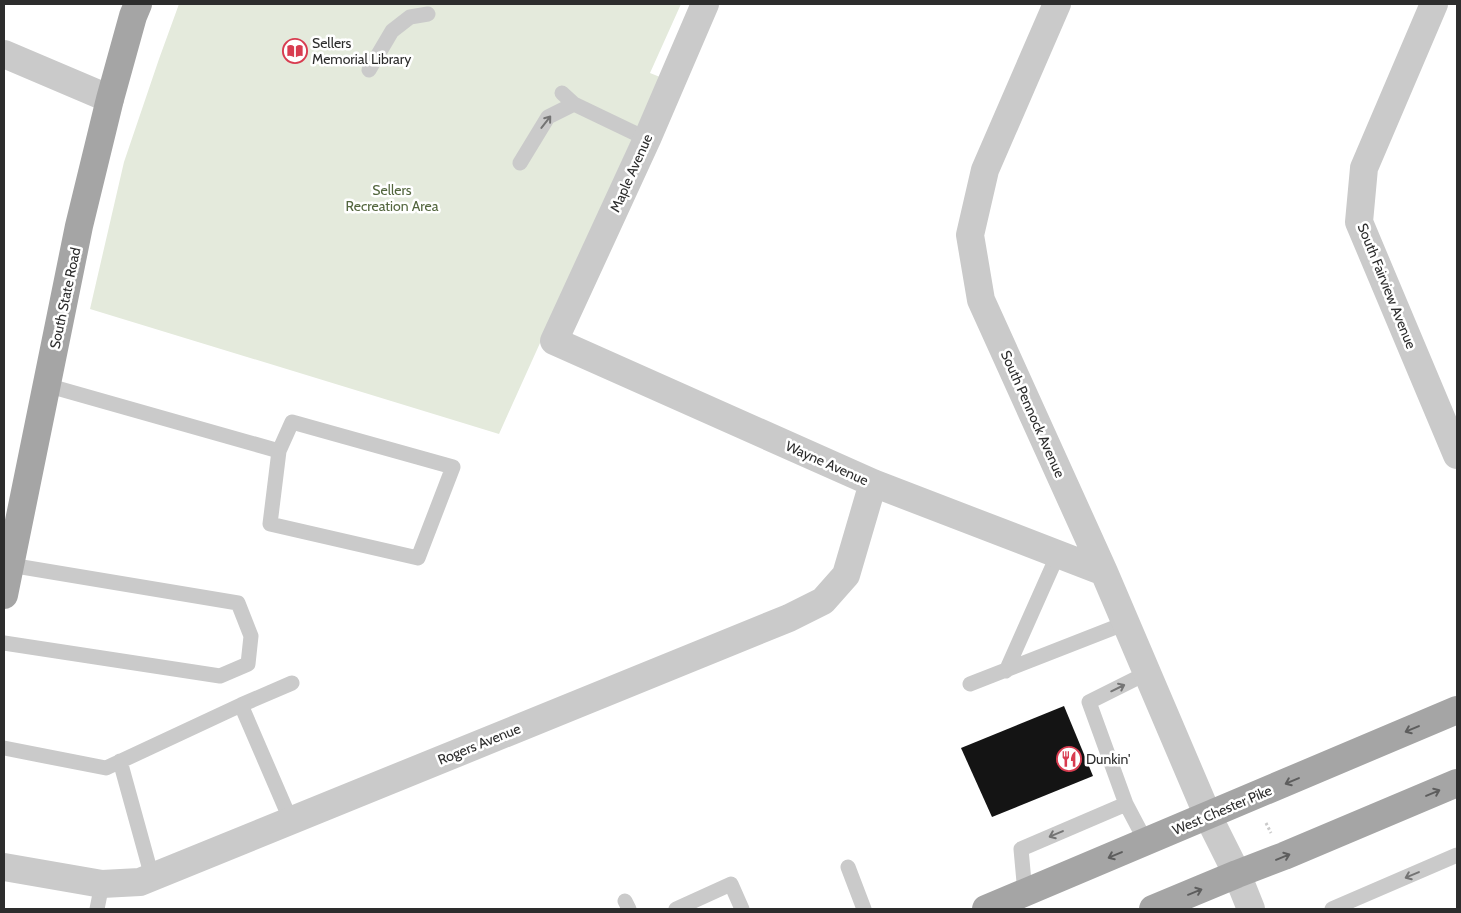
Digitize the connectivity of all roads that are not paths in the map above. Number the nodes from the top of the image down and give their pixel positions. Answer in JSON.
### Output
{"nodes":[{"id":1,"x":138,"y":4,"type":"edge"},
{"id":2,"x":705,"y":4,"type":"edge"},
{"id":3,"x":1058,"y":4,"type":"edge"},
{"id":4,"x":1434,"y":4,"type":"edge"},
{"id":5,"x":428,"y":14,"type":"dead end"},
{"id":6,"x":4,"y":54,"type":"edge"},
{"id":7,"x":369,"y":70,"type":"dead end"},
{"id":8,"x":562,"y":93,"type":"dead end"},
{"id":9,"x":110,"y":100,"type":"junction"},
{"id":10,"x":574,"y":104,"type":"junction"},
{"id":11,"x":647,"y":139,"type":"junction"},
{"id":12,"x":520,"y":163,"type":"dead end"},
{"id":13,"x":554,"y":341,"type":"joint"},
{"id":14,"x":46,"y":385,"type":"junction"},
{"id":15,"x":279,"y":451,"type":"junction"},
{"id":16,"x":1457,"y":455,"type":"edge"},
{"id":17,"x":873,"y":484,"type":"junction"},
{"id":18,"x":10,"y":525,"type":"edge"},
{"id":19,"x":1058,"y":554,"type":"junction"},
{"id":20,"x":10,"y":565,"type":"junction"},
{"id":21,"x":1104,"y":572,"type":"junction"},
{"id":22,"x":4,"y":595,"type":"edge"},
{"id":23,"x":1126,"y":623,"type":"junction"},
{"id":24,"x":4,"y":644,"type":"edge"},
{"id":25,"x":1006,"y":671,"type":"junction"},
{"id":26,"x":1147,"y":673,"type":"junction"},
{"id":27,"x":292,"y":683,"type":"dead end"},
{"id":28,"x":970,"y":684,"type":"dead end"},
{"id":29,"x":241,"y":705,"type":"junction"},
{"id":30,"x":1457,"y":710,"type":"edge"},
{"id":31,"x":4,"y":748,"type":"edge"},
{"id":32,"x":120,"y":761,"type":"junction"},
{"id":33,"x":1457,"y":782,"type":"edge"},
{"id":34,"x":1126,"y":804,"type":"junction"},
{"id":35,"x":1208,"y":816,"type":"junction"},
{"id":36,"x":290,"y":821,"type":"junction"},
{"id":37,"x":1146,"y":842,"type":"junction"},
{"id":38,"x":1457,"y":855,"type":"edge"},
{"id":39,"x":848,"y":866,"type":"dead end"},
{"id":40,"x":4,"y":867,"type":"edge"},
{"id":41,"x":1238,"y":874,"type":"junction"},
{"id":42,"x":152,"y":877,"type":"junction"},
{"id":43,"x":1024,"y":893,"type":"junction"},
{"id":44,"x":99,"y":897,"type":"edge"},
{"id":45,"x":676,"y":909,"type":"edge"},
{"id":46,"x":742,"y":909,"type":"edge"},
{"id":47,"x":864,"y":909,"type":"edge"},
{"id":48,"x":986,"y":909,"type":"edge"},
{"id":49,"x":1153,"y":909,"type":"edge"},
{"id":50,"x":1252,"y":909,"type":"edge"},
{"id":51,"x":1332,"y":909,"type":"edge"}],
"edges":[{"from":1,"to":9,"type":"main road","name":"South State Road"},
{"from":2,"to":11,"type":"street","name":"Maple Avenue"},
{"from":3,"to":21,"type":"street","name":"South Pennock Avenue"},
{"from":4,"to":16,"type":"street","name":"South Fairview Avenue"},
{"from":5,"to":7,"type":"lane"},
{"from":6,"to":9,"type":"street"},
{"from":8,"to":10,"type":"lane"},
{"from":9,"to":14,"type":"main road","name":"South State Road"},
{"from":10,"to":11,"type":"lane"},
{"from":12,"to":10,"type":"lane","one_way":true},
{"from":11,"to":13,"type":"street","name":"Maple Avenue"},
{"from":13,"to":17,"type":"street","name":"Wayne Avenue"},
{"from":14,"to":15,"type":"lane"},
{"from":14,"to":18,"type":"main road","name":"South State Road"},
{"from":15,"to":15,"type":"lane"},
{"from":17,"to":19,"type":"street","name":"Wayne Avenue"},
{"from":17,"to":36,"type":"street","name":"Rogers Avenue"},
{"from":18,"to":20,"type":"main road","name":"South State Road"},
{"from":19,"to":21,"type":"street","name":"Wayne Avenue"},
{"from":19,"to":25,"type":"lane"},
{"from":20,"to":22,"type":"main road","name":"South State Road"},
{"from":20,"to":24,"type":"lane"},
{"from":21,"to":23,"type":"street","name":"South Pennock Avenue"},
{"from":23,"to":25,"type":"lane"},
{"from":23,"to":26,"type":"street","name":"South Pennock Avenue"},
{"from":25,"to":28,"type":"lane"},
{"from":34,"to":26,"type":"lane","one_way":true},
{"from":26,"to":35,"type":"street","name":"South Pennock Avenue"},
{"from":27,"to":29,"type":"lane"},
{"from":29,"to":32,"type":"lane"},
{"from":29,"to":36,"type":"lane"},
{"from":30,"to":35,"type":"main road","name":"West Chester Pike","one_way":true},
{"from":31,"to":32,"type":"lane"},
{"from":32,"to":42,"type":"lane"},
{"from":41,"to":33,"type":"main road","one_way":true},
{"from":34,"to":37,"type":"lane"},
{"from":34,"to":43,"type":"lane","one_way":true},
{"from":35,"to":37,"type":"main road","name":"West Chester Pike"},
{"from":35,"to":41,"type":"street","name":"South Pennock Avenue"},
{"from":36,"to":42,"type":"street","name":"Rogers Avenue"},
{"from":37,"to":43,"type":"main road","name":"West Chester Pike","one_way":true},
{"from":38,"to":51,"type":"lane","one_way":true},
{"from":39,"to":47,"type":"lane"},
{"from":40,"to":44,"type":"street","name":"Rogers Avenue"},
{"from":49,"to":41,"type":"main road","one_way":true},
{"from":41,"to":50,"type":"street","name":"South Pennock Avenue"},
{"from":42,"to":44,"type":"street","name":"Rogers Avenue"},
{"from":43,"to":48,"type":"main road","name":"West Chester Pike"},
{"from":45,"to":46,"type":"lane"}]}
